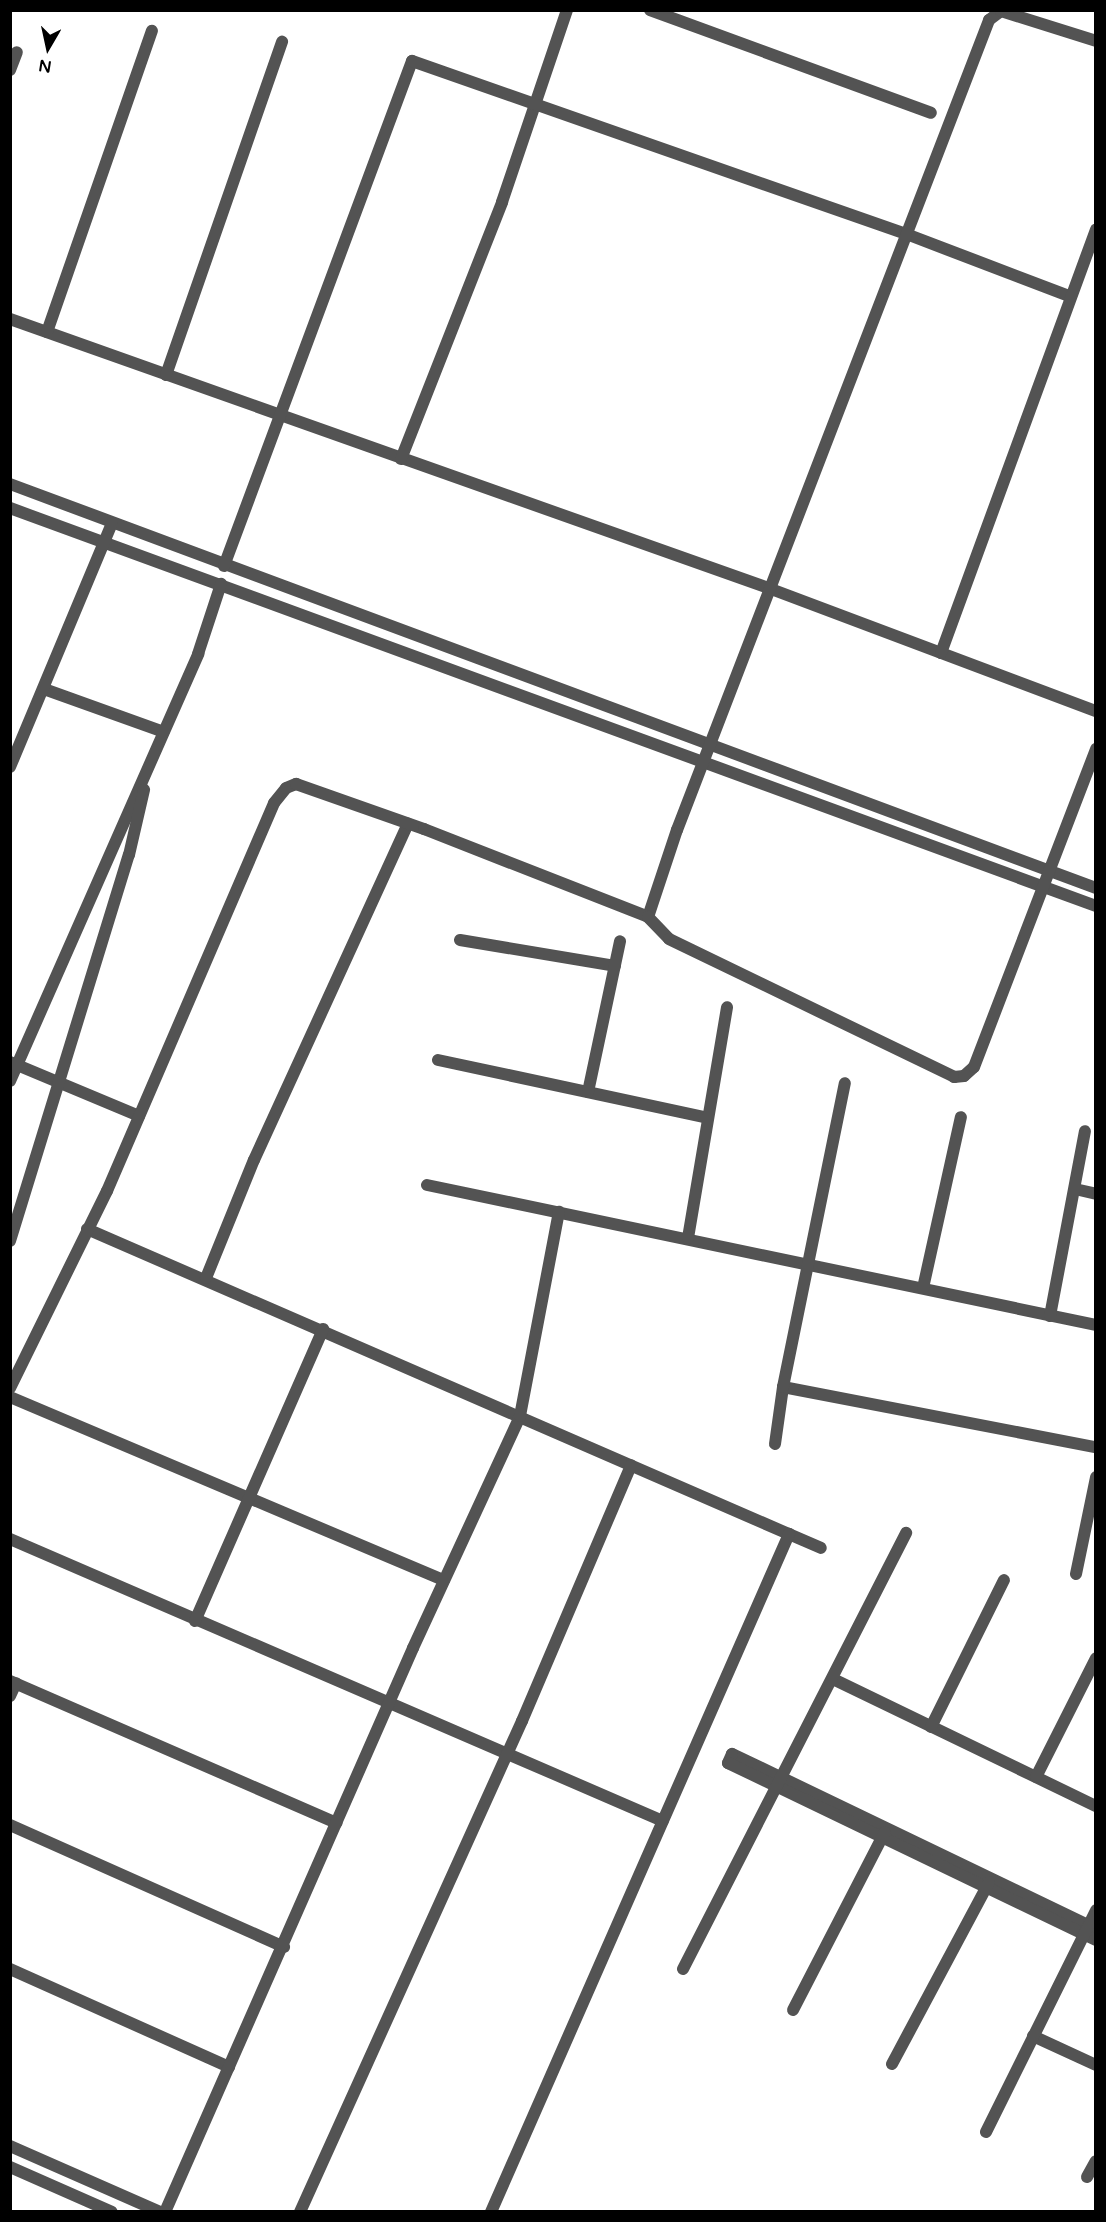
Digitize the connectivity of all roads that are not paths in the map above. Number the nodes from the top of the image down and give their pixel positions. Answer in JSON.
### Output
{"nodes":[{"id":1,"x":567,"y":10,"type":"edge"},
{"id":2,"x":650,"y":10,"type":"edge"},
{"id":3,"x":152,"y":31,"type":"dead end"},
{"id":4,"x":1095,"y":40,"type":"edge"},
{"id":5,"x":282,"y":42,"type":"dead end"},
{"id":6,"x":17,"y":52,"type":"dead end"},
{"id":7,"x":10,"y":70,"type":"edge"},
{"id":8,"x":534,"y":104,"type":"junction"},
{"id":9,"x":931,"y":114,"type":"dead end"},
{"id":10,"x":1095,"y":229,"type":"edge"},
{"id":11,"x":909,"y":235,"type":"junction"},
{"id":12,"x":1071,"y":297,"type":"junction"},
{"id":13,"x":10,"y":319,"type":"edge"},
{"id":14,"x":47,"y":332,"type":"junction"},
{"id":15,"x":166,"y":375,"type":"junction"},
{"id":16,"x":281,"y":416,"type":"junction"},
{"id":17,"x":401,"y":459,"type":"junction"},
{"id":18,"x":10,"y":484,"type":"edge"},
{"id":19,"x":10,"y":508,"type":"edge"},
{"id":20,"x":112,"y":523,"type":"junction"},
{"id":21,"x":103,"y":542,"type":"junction"},
{"id":22,"x":224,"y":566,"type":"junction"},
{"id":23,"x":220,"y":584,"type":"junction"},
{"id":24,"x":771,"y":589,"type":"junction"},
{"id":25,"x":941,"y":653,"type":"junction"},
{"id":26,"x":44,"y":689,"type":"junction"},
{"id":27,"x":1095,"y":711,"type":"edge"},
{"id":28,"x":164,"y":732,"type":"junction"},
{"id":29,"x":710,"y":743,"type":"junction"},
{"id":30,"x":1095,"y":749,"type":"edge"},
{"id":31,"x":150,"y":762,"type":"junction"},
{"id":32,"x":702,"y":763,"type":"junction"},
{"id":33,"x":10,"y":766,"type":"edge"},
{"id":34,"x":408,"y":824,"type":"junction"},
{"id":35,"x":1048,"y":871,"type":"junction"},
{"id":36,"x":1041,"y":887,"type":"junction"},
{"id":37,"x":1095,"y":888,"type":"edge"},
{"id":38,"x":1095,"y":906,"type":"edge"},
{"id":39,"x":648,"y":917,"type":"junction"},
{"id":40,"x":460,"y":940,"type":"dead end"},
{"id":41,"x":620,"y":941,"type":"dead end"},
{"id":42,"x":615,"y":966,"type":"junction"},
{"id":43,"x":727,"y":1007,"type":"dead end"},
{"id":44,"x":438,"y":1060,"type":"dead end"},
{"id":45,"x":14,"y":1063,"type":"edge"},
{"id":46,"x":10,"y":1081,"type":"edge"},
{"id":47,"x":58,"y":1082,"type":"junction"},
{"id":48,"x":845,"y":1083,"type":"dead end"},
{"id":49,"x":588,"y":1092,"type":"junction"},
{"id":50,"x":139,"y":1116,"type":"junction"},
{"id":51,"x":961,"y":1117,"type":"dead end"},
{"id":52,"x":708,"y":1118,"type":"junction"},
{"id":53,"x":1085,"y":1131,"type":"dead end"},
{"id":54,"x":427,"y":1185,"type":"dead end"},
{"id":55,"x":1075,"y":1189,"type":"junction"},
{"id":56,"x":1095,"y":1194,"type":"edge"},
{"id":57,"x":559,"y":1212,"type":"junction"},
{"id":58,"x":87,"y":1229,"type":"junction"},
{"id":59,"x":688,"y":1238,"type":"junction"},
{"id":60,"x":10,"y":1241,"type":"edge"},
{"id":61,"x":809,"y":1264,"type":"junction"},
{"id":62,"x":206,"y":1278,"type":"junction"},
{"id":63,"x":923,"y":1288,"type":"junction"},
{"id":64,"x":1050,"y":1316,"type":"junction"},
{"id":65,"x":1095,"y":1325,"type":"edge"},
{"id":66,"x":323,"y":1329,"type":"junction"},
{"id":67,"x":783,"y":1387,"type":"junction"},
{"id":68,"x":10,"y":1388,"type":"edge"},
{"id":69,"x":10,"y":1397,"type":"edge"},
{"id":70,"x":520,"y":1416,"type":"junction"},
{"id":71,"x":776,"y":1443,"type":"dead end"},
{"id":72,"x":1095,"y":1448,"type":"edge"},
{"id":73,"x":631,"y":1465,"type":"junction"},
{"id":74,"x":1095,"y":1477,"type":"edge"},
{"id":75,"x":249,"y":1498,"type":"junction"},
{"id":76,"x":906,"y":1533,"type":"dead end"},
{"id":77,"x":789,"y":1534,"type":"junction"},
{"id":78,"x":10,"y":1539,"type":"edge"},
{"id":79,"x":821,"y":1548,"type":"dead end"},
{"id":80,"x":1076,"y":1574,"type":"dead end"},
{"id":81,"x":444,"y":1580,"type":"junction"},
{"id":82,"x":1004,"y":1580,"type":"dead end"},
{"id":83,"x":195,"y":1621,"type":"junction"},
{"id":84,"x":1095,"y":1658,"type":"edge"},
{"id":85,"x":833,"y":1679,"type":"junction"},
{"id":86,"x":13,"y":1682,"type":"edge"},
{"id":87,"x":10,"y":1696,"type":"edge"},
{"id":88,"x":388,"y":1704,"type":"junction"},
{"id":89,"x":932,"y":1727,"type":"junction"},
{"id":90,"x":507,"y":1754,"type":"junction"},
{"id":91,"x":1036,"y":1778,"type":"junction"},
{"id":92,"x":781,"y":1783,"type":"junction"},
{"id":93,"x":1095,"y":1806,"type":"edge"},
{"id":94,"x":663,"y":1821,"type":"junction"},
{"id":95,"x":336,"y":1823,"type":"junction"},
{"id":96,"x":10,"y":1825,"type":"edge"},
{"id":97,"x":885,"y":1833,"type":"junction"},
{"id":98,"x":989,"y":1883,"type":"junction"},
{"id":99,"x":1095,"y":1910,"type":"edge"},
{"id":100,"x":1089,"y":1930,"type":"edge"},
{"id":101,"x":1095,"y":1940,"type":"edge"},
{"id":102,"x":284,"y":1947,"type":"junction"},
{"id":103,"x":10,"y":1970,"type":"edge"},
{"id":104,"x":683,"y":1970,"type":"dead end"},
{"id":105,"x":793,"y":2010,"type":"dead end"},
{"id":106,"x":1033,"y":2036,"type":"junction"},
{"id":107,"x":891,"y":2064,"type":"dead end"},
{"id":108,"x":1095,"y":2065,"type":"edge"},
{"id":109,"x":229,"y":2067,"type":"junction"},
{"id":110,"x":986,"y":2132,"type":"dead end"},
{"id":111,"x":10,"y":2146,"type":"edge"},
{"id":112,"x":1095,"y":2161,"type":"edge"},
{"id":113,"x":10,"y":2167,"type":"edge"},
{"id":114,"x":1087,"y":2177,"type":"dead end"},
{"id":115,"x":112,"y":2211,"type":"edge"},
{"id":116,"x":160,"y":2211,"type":"edge"},
{"id":117,"x":165,"y":2211,"type":"edge"},
{"id":118,"x":300,"y":2211,"type":"edge"},
{"id":119,"x":490,"y":2211,"type":"edge"}],
"edges":[{"from":1,"to":8,"type":"street"},
{"from":2,"to":9,"type":"street"},
{"from":3,"to":14,"type":"street"},
{"from":4,"to":11,"type":"street"},
{"from":5,"to":15,"type":"street"},
{"from":6,"to":7,"type":"street"},
{"from":8,"to":11,"type":"street"},
{"from":8,"to":16,"type":"street"},
{"from":8,"to":17,"type":"street"},
{"from":10,"to":12,"type":"street"},
{"from":11,"to":12,"type":"street"},
{"from":11,"to":24,"type":"street"},
{"from":12,"to":25,"type":"street"},
{"from":13,"to":14,"type":"street"},
{"from":14,"to":15,"type":"street"},
{"from":15,"to":16,"type":"street"},
{"from":16,"to":17,"type":"street"},
{"from":16,"to":22,"type":"street"},
{"from":17,"to":24,"type":"street"},
{"from":18,"to":20,"type":"street"},
{"from":19,"to":21,"type":"street"},
{"from":20,"to":21,"type":"street"},
{"from":20,"to":22,"type":"street"},
{"from":21,"to":23,"type":"street"},
{"from":21,"to":26,"type":"street"},
{"from":22,"to":29,"type":"street"},
{"from":23,"to":28,"type":"street"},
{"from":23,"to":32,"type":"street"},
{"from":24,"to":25,"type":"street"},
{"from":24,"to":29,"type":"street"},
{"from":25,"to":27,"type":"street"},
{"from":26,"to":28,"type":"street"},
{"from":26,"to":33,"type":"street"},
{"from":28,"to":31,"type":"street"},
{"from":29,"to":32,"type":"street"},
{"from":29,"to":35,"type":"street"},
{"from":30,"to":35,"type":"street"},
{"from":31,"to":45,"type":"street"},
{"from":31,"to":47,"type":"street"},
{"from":32,"to":36,"type":"street"},
{"from":32,"to":39,"type":"street"},
{"from":34,"to":39,"type":"street"},
{"from":34,"to":50,"type":"street"},
{"from":34,"to":62,"type":"street"},
{"from":35,"to":36,"type":"street"},
{"from":35,"to":37,"type":"street"},
{"from":36,"to":38,"type":"street"},
{"from":36,"to":39,"type":"street"},
{"from":40,"to":42,"type":"street"},
{"from":41,"to":42,"type":"street"},
{"from":42,"to":49,"type":"street"},
{"from":43,"to":52,"type":"street"},
{"from":44,"to":49,"type":"street"},
{"from":45,"to":46,"type":"street"},
{"from":45,"to":47,"type":"street"},
{"from":47,"to":50,"type":"street"},
{"from":47,"to":60,"type":"street"},
{"from":48,"to":61,"type":"street"},
{"from":49,"to":52,"type":"street"},
{"from":50,"to":58,"type":"street"},
{"from":51,"to":63,"type":"street"},
{"from":52,"to":59,"type":"street"},
{"from":53,"to":55,"type":"street"},
{"from":54,"to":57,"type":"street"},
{"from":55,"to":56,"type":"street"},
{"from":55,"to":64,"type":"street"},
{"from":57,"to":59,"type":"street"},
{"from":57,"to":70,"type":"street"},
{"from":58,"to":62,"type":"street"},
{"from":58,"to":68,"type":"street"},
{"from":59,"to":61,"type":"street"},
{"from":61,"to":63,"type":"street"},
{"from":61,"to":67,"type":"street"},
{"from":62,"to":66,"type":"street"},
{"from":63,"to":64,"type":"street"},
{"from":64,"to":65,"type":"street"},
{"from":66,"to":70,"type":"street"},
{"from":66,"to":75,"type":"street"},
{"from":67,"to":71,"type":"street"},
{"from":67,"to":72,"type":"street"},
{"from":69,"to":75,"type":"street"},
{"from":70,"to":73,"type":"street"},
{"from":70,"to":81,"type":"street"},
{"from":73,"to":77,"type":"street"},
{"from":73,"to":90,"type":"street"},
{"from":74,"to":80,"type":"street"},
{"from":75,"to":81,"type":"street"},
{"from":75,"to":83,"type":"street"},
{"from":76,"to":85,"type":"street"},
{"from":77,"to":79,"type":"street"},
{"from":77,"to":94,"type":"street"},
{"from":78,"to":83,"type":"street"},
{"from":81,"to":88,"type":"street"},
{"from":82,"to":89,"type":"street"},
{"from":83,"to":88,"type":"street"},
{"from":84,"to":91,"type":"street"},
{"from":85,"to":89,"type":"street"},
{"from":85,"to":92,"type":"street"},
{"from":86,"to":87,"type":"street"},
{"from":86,"to":95,"type":"street"},
{"from":88,"to":90,"type":"street"},
{"from":88,"to":95,"type":"street"},
{"from":89,"to":91,"type":"street"},
{"from":90,"to":94,"type":"street"},
{"from":90,"to":118,"type":"street"},
{"from":91,"to":93,"type":"street"},
{"from":92,"to":97,"type":"street"},
{"from":92,"to":104,"type":"street"},
{"from":94,"to":119,"type":"street"},
{"from":95,"to":102,"type":"street"},
{"from":96,"to":102,"type":"street"},
{"from":97,"to":98,"type":"street"},
{"from":97,"to":105,"type":"street"},
{"from":98,"to":100,"type":"street"},
{"from":98,"to":107,"type":"street"},
{"from":99,"to":100,"type":"street"},
{"from":100,"to":101,"type":"street"},
{"from":100,"to":106,"type":"street"},
{"from":102,"to":109,"type":"street"},
{"from":103,"to":109,"type":"street"},
{"from":106,"to":108,"type":"street"},
{"from":106,"to":110,"type":"street"},
{"from":109,"to":117,"type":"street"},
{"from":111,"to":116,"type":"street"},
{"from":112,"to":114,"type":"street"},
{"from":113,"to":115,"type":"street"}]}
